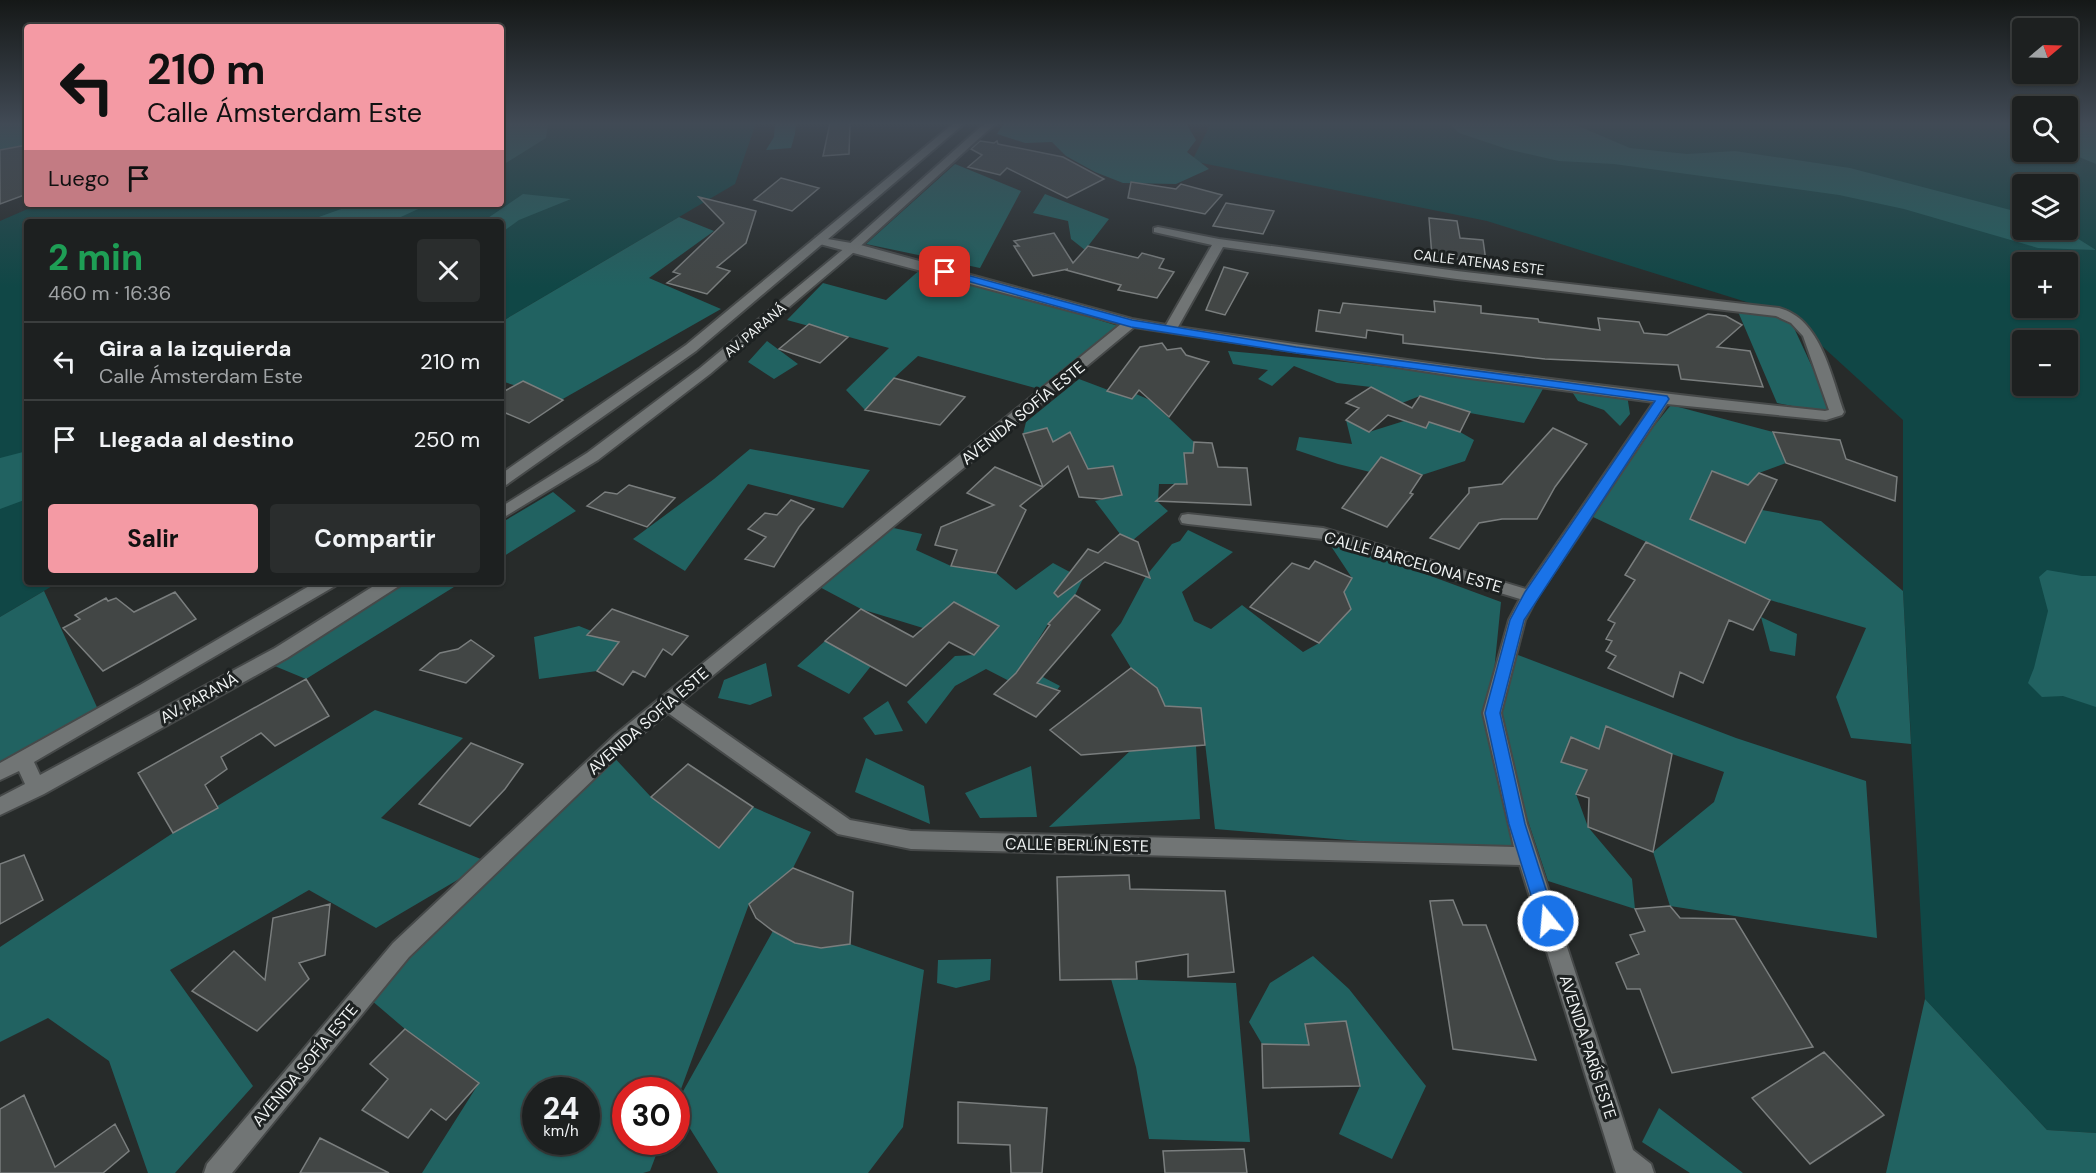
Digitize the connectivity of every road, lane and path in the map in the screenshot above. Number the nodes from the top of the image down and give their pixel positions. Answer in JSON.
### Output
{"nodes":[{"id":1,"x":894,"y":178,"type":"edge"},
{"id":2,"x":931,"y":178,"type":"edge"},
{"id":3,"x":1158,"y":230,"type":"dead end"},
{"id":4,"x":820,"y":240,"type":"junction"},
{"id":5,"x":1219,"y":243,"type":"junction"},
{"id":6,"x":854,"y":247,"type":"junction"},
{"id":7,"x":1131,"y":323,"type":"junction"},
{"id":8,"x":1170,"y":330,"type":"junction"},
{"id":9,"x":1663,"y":399,"type":"junction"},
{"id":10,"x":504,"y":479,"type":"edge"},
{"id":11,"x":504,"y":512,"type":"edge"},
{"id":12,"x":1188,"y":519,"type":"dead end"},
{"id":13,"x":324,"y":585,"type":"edge"},
{"id":14,"x":388,"y":585,"type":"edge"},
{"id":15,"x":1530,"y":596,"type":"junction"},
{"id":16,"x":668,"y":703,"type":"junction"},
{"id":17,"x":23,"y":760,"type":"junction"},
{"id":18,"x":0,"y":772,"type":"edge"},
{"id":19,"x":37,"y":788,"type":"junction"},
{"id":20,"x":0,"y":807,"type":"edge"},
{"id":21,"x":1527,"y":856,"type":"junction"},
{"id":22,"x":1631,"y":1168,"type":"edge"},
{"id":23,"x":216,"y":1173,"type":"edge"}],
"edges":[{"from":1,"to":4,"type":"street","name":"AV. PARANÁ"},
{"from":2,"to":6,"type":"street","name":"AV. PARANÁ"},
{"from":3,"to":5,"type":"street","name":"CALLE ATENAS ESTE"},
{"from":4,"to":6,"type":"street"},
{"from":4,"to":10,"type":"street","name":"AV. PARANÁ"},
{"from":5,"to":8,"type":"street"},
{"from":5,"to":9,"type":"street","name":"CALLE ATENAS ESTE"},
{"from":6,"to":7,"type":"street"},
{"from":6,"to":11,"type":"street","name":"AV. PARANÁ"},
{"from":7,"to":8,"type":"street"},
{"from":7,"to":16,"type":"street","name":"AVENIDA SOFÍA ESTE"},
{"from":8,"to":9,"type":"street"},
{"from":9,"to":15,"type":"street","name":"AVENIDA PARÍS ESTE"},
{"from":12,"to":15,"type":"street","name":"CALLE BARCELONA ESTE"},
{"from":13,"to":17,"type":"street","name":"AV. PARANÁ"},
{"from":14,"to":19,"type":"street","name":"AV. PARANÁ"},
{"from":15,"to":21,"type":"street","name":"AVENIDA PARÍS ESTE"},
{"from":16,"to":21,"type":"street","name":"CALLE BERLÍN ESTE"},
{"from":16,"to":23,"type":"street","name":"AVENIDA SOFÍA ESTE"},
{"from":17,"to":18,"type":"street","name":"AV. PARANÁ"},
{"from":17,"to":19,"type":"street"},
{"from":19,"to":20,"type":"street","name":"AV. PARANÁ"},
{"from":21,"to":22,"type":"street","name":"AVENIDA PARÍS ESTE"}]}
